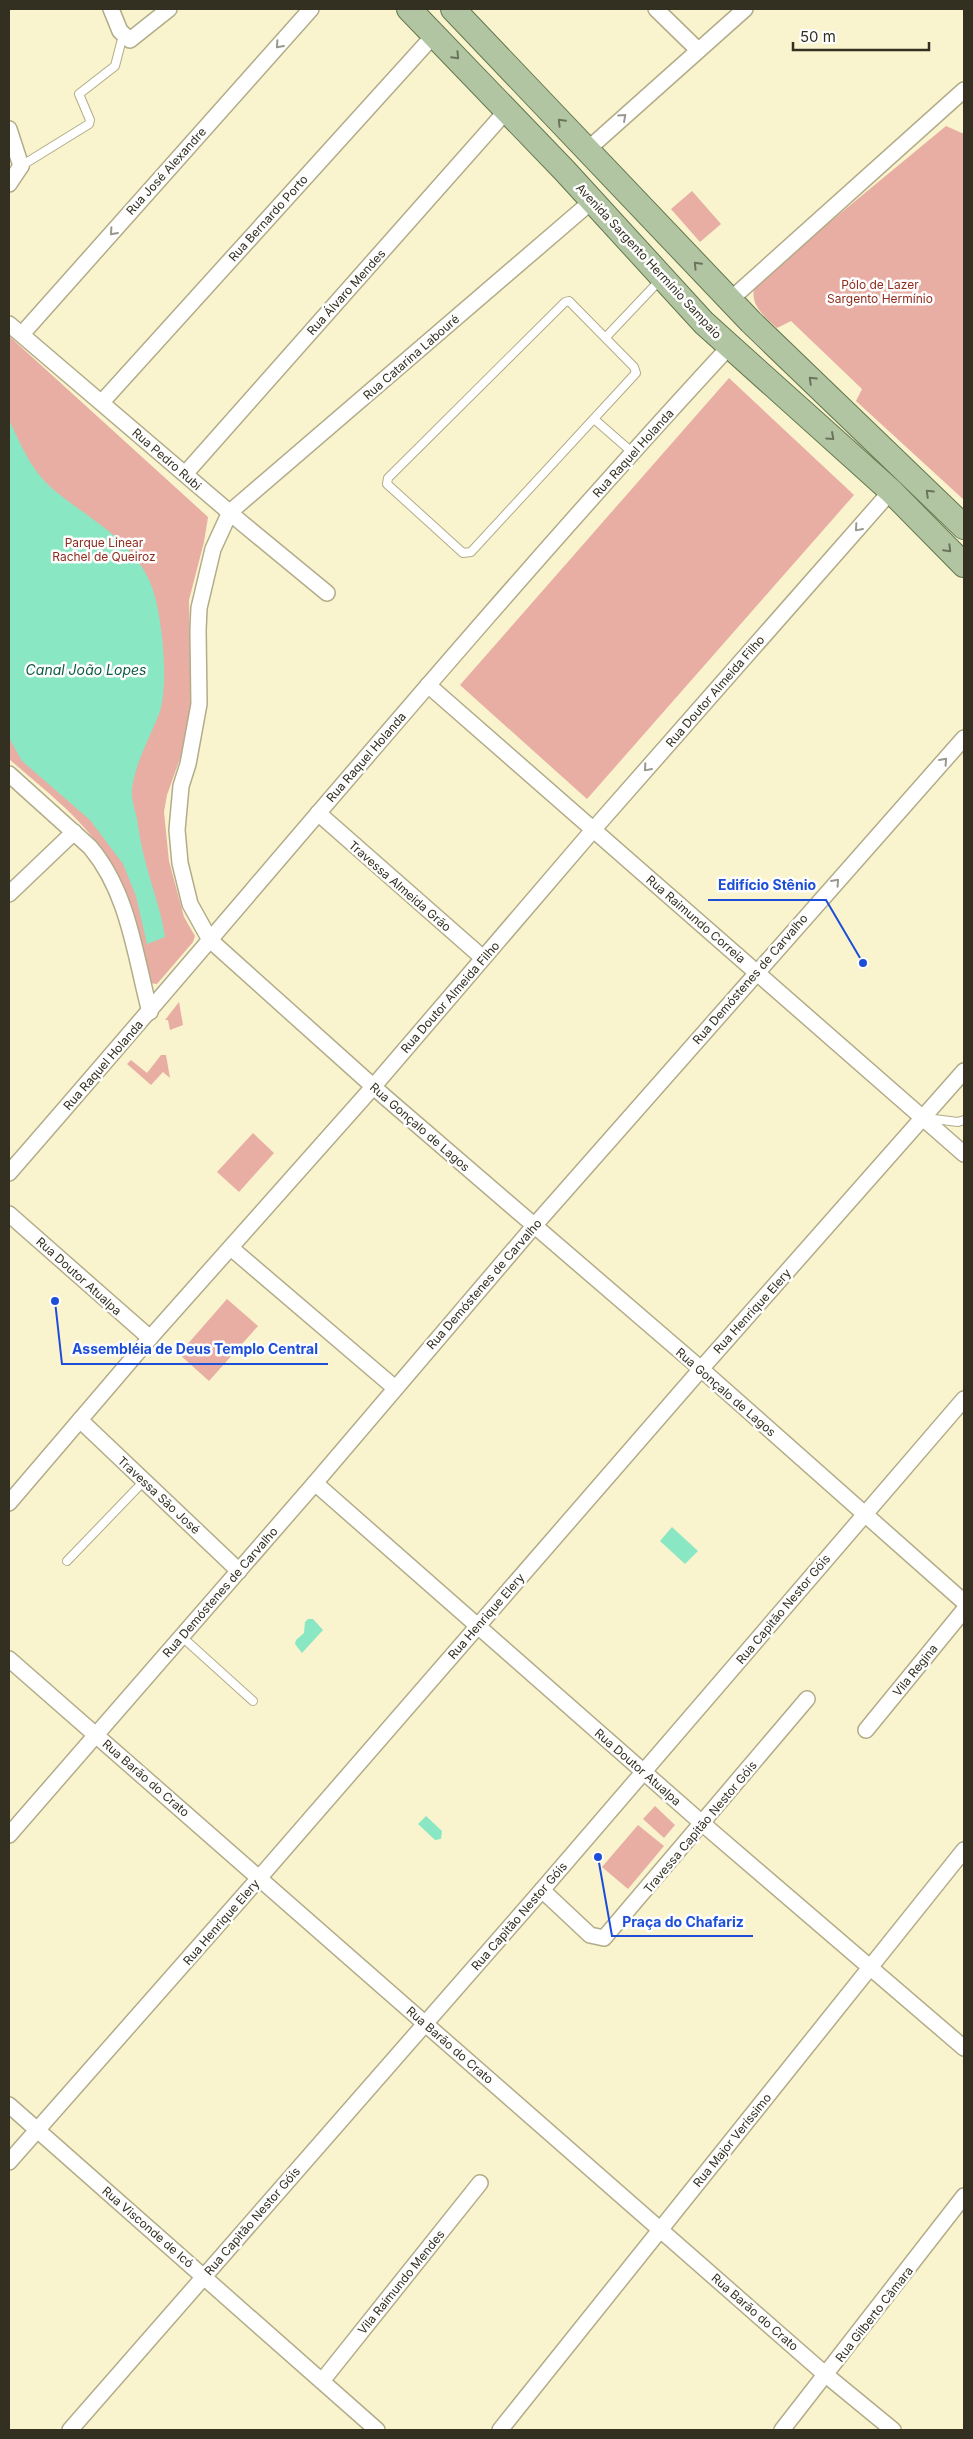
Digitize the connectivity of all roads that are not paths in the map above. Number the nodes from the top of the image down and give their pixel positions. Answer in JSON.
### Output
{"nodes":[{"id":1,"x":111,"y":9,"type":"edge"},
{"id":2,"x":169,"y":9,"type":"edge"},
{"id":3,"x":311,"y":9,"type":"edge"},
{"id":4,"x":409,"y":9,"type":"edge"},
{"id":5,"x":453,"y":9,"type":"edge"},
{"id":6,"x":656,"y":9,"type":"edge"},
{"id":7,"x":745,"y":9,"type":"edge"},
{"id":8,"x":435,"y":34,"type":"junction"},
{"id":9,"x":127,"y":38,"type":"junction"},
{"id":10,"x":698,"y":50,"type":"junction"},
{"id":11,"x":964,"y":90,"type":"edge"},
{"id":12,"x":507,"y":110,"type":"junction"},
{"id":13,"x":9,"y":129,"type":"edge"},
{"id":14,"x":587,"y":150,"type":"junction"},
{"id":15,"x":15,"y":169,"type":"edge"},
{"id":16,"x":9,"y":184,"type":"edge"},
{"id":17,"x":592,"y":201,"type":"junction"},
{"id":18,"x":662,"y":278,"type":"junction"},
{"id":19,"x":730,"y":300,"type":"junction"},
{"id":20,"x":9,"y":324,"type":"edge"},
{"id":21,"x":22,"y":334,"type":"junction"},
{"id":22,"x":606,"y":337,"type":"junction"},
{"id":23,"x":729,"y":347,"type":"junction"},
{"id":24,"x":102,"y":402,"type":"junction"},
{"id":25,"x":594,"y":419,"type":"junction"},
{"id":26,"x":633,"y":453,"type":"junction"},
{"id":27,"x":184,"y":474,"type":"junction"},
{"id":28,"x":891,"y":492,"type":"junction"},
{"id":29,"x":230,"y":512,"type":"junction"},
{"id":30,"x":964,"y":527,"type":"edge"},
{"id":31,"x":964,"y":565,"type":"edge"},
{"id":32,"x":327,"y":593,"type":"dead end"},
{"id":33,"x":428,"y":684,"type":"junction"},
{"id":34,"x":964,"y":738,"type":"edge"},
{"id":35,"x":9,"y":774,"type":"edge"},
{"id":36,"x":318,"y":813,"type":"junction"},
{"id":37,"x":593,"y":830,"type":"junction"},
{"id":38,"x":74,"y":832,"type":"junction"},
{"id":39,"x":9,"y":894,"type":"edge"},
{"id":40,"x":210,"y":940,"type":"junction"},
{"id":41,"x":483,"y":958,"type":"junction"},
{"id":42,"x":757,"y":971,"type":"junction"},
{"id":43,"x":150,"y":1012,"type":"junction"},
{"id":44,"x":964,"y":1071,"type":"edge"},
{"id":45,"x":373,"y":1086,"type":"junction"},
{"id":46,"x":924,"y":1118,"type":"junction"},
{"id":47,"x":964,"y":1120,"type":"edge"},
{"id":48,"x":964,"y":1154,"type":"edge"},
{"id":49,"x":9,"y":1174,"type":"edge"},
{"id":50,"x":9,"y":1214,"type":"edge"},
{"id":51,"x":534,"y":1226,"type":"junction"},
{"id":52,"x":231,"y":1248,"type":"junction"},
{"id":53,"x":150,"y":1338,"type":"junction"},
{"id":54,"x":700,"y":1369,"type":"junction"},
{"id":55,"x":395,"y":1388,"type":"junction"},
{"id":56,"x":964,"y":1398,"type":"edge"},
{"id":57,"x":80,"y":1420,"type":"junction"},
{"id":58,"x":144,"y":1481,"type":"junction"},
{"id":59,"x":314,"y":1483,"type":"junction"},
{"id":60,"x":9,"y":1503,"type":"edge"},
{"id":61,"x":864,"y":1514,"type":"junction"},
{"id":62,"x":67,"y":1561,"type":"dead end"},
{"id":63,"x":239,"y":1571,"type":"junction"},
{"id":64,"x":964,"y":1602,"type":"edge"},
{"id":65,"x":964,"y":1610,"type":"edge"},
{"id":66,"x":477,"y":1626,"type":"junction"},
{"id":67,"x":181,"y":1636,"type":"junction"},
{"id":68,"x":9,"y":1659,"type":"edge"},
{"id":69,"x":807,"y":1699,"type":"dead end"},
{"id":70,"x":253,"y":1701,"type":"dead end"},
{"id":71,"x":866,"y":1730,"type":"dead end"},
{"id":72,"x":96,"y":1735,"type":"junction"},
{"id":73,"x":644,"y":1771,"type":"junction"},
{"id":74,"x":703,"y":1824,"type":"junction"},
{"id":75,"x":9,"y":1835,"type":"edge"},
{"id":76,"x":964,"y":1850,"type":"edge"},
{"id":77,"x":260,"y":1877,"type":"junction"},
{"id":78,"x":542,"y":1890,"type":"junction"},
{"id":79,"x":870,"y":1968,"type":"junction"},
{"id":80,"x":426,"y":2024,"type":"junction"},
{"id":81,"x":964,"y":2048,"type":"edge"},
{"id":82,"x":9,"y":2104,"type":"edge"},
{"id":83,"x":38,"y":2130,"type":"junction"},
{"id":84,"x":9,"y":2162,"type":"edge"},
{"id":85,"x":480,"y":2182,"type":"dead end"},
{"id":86,"x":964,"y":2196,"type":"edge"},
{"id":87,"x":660,"y":2228,"type":"junction"},
{"id":88,"x":204,"y":2276,"type":"junction"},
{"id":89,"x":826,"y":2375,"type":"junction"},
{"id":90,"x":322,"y":2381,"type":"junction"},
{"id":91,"x":70,"y":2430,"type":"edge"},
{"id":92,"x":377,"y":2430,"type":"edge"},
{"id":93,"x":500,"y":2430,"type":"edge"},
{"id":94,"x":782,"y":2430,"type":"edge"},
{"id":95,"x":892,"y":2430,"type":"edge"}],
"edges":[{"from":1,"to":9,"type":"street"},
{"from":2,"to":9,"type":"street"},
{"from":3,"to":21,"type":"street","name":"Rua José Alexandre","one_way":true},
{"from":4,"to":8,"type":"main road","name":"Avenida Sargento Hermínio Sampaio"},
{"from":14,"to":5,"type":"main road","one_way":true},
{"from":6,"to":10,"type":"street"},
{"from":7,"to":10,"type":"street"},
{"from":8,"to":12,"type":"main road","name":"Avenida Sargento Hermínio Sampaio","one_way":true},
{"from":8,"to":24,"type":"street","name":"Rua Bernardo Porto"},
{"from":9,"to":15,"type":"lane"},
{"from":14,"to":10,"type":"street","one_way":true},
{"from":11,"to":19,"type":"street"},
{"from":12,"to":17,"type":"main road","name":"Avenida Sargento Hermínio Sampaio"},
{"from":12,"to":27,"type":"street","name":"Rua Álvaro Mendes"},
{"from":13,"to":15,"type":"street"},
{"from":19,"to":14,"type":"main road","one_way":true},
{"from":15,"to":16,"type":"street"},
{"from":17,"to":18,"type":"main road","name":"Avenida Sargento Hermínio Sampaio"},
{"from":17,"to":29,"type":"street","name":"Rua Catarina Labouré"},
{"from":18,"to":22,"type":"lane"},
{"from":18,"to":23,"type":"main road","name":"Avenida Sargento Hermínio Sampaio"},
{"from":30,"to":19,"type":"main road","one_way":true},
{"from":20,"to":21,"type":"street","name":"Rua Pedro Rubi"},
{"from":21,"to":24,"type":"street","name":"Rua Pedro Rubi"},
{"from":22,"to":25,"type":"lane"},
{"from":22,"to":25,"type":"lane"},
{"from":23,"to":26,"type":"street","name":"Rua Raquel Holanda"},
{"from":23,"to":28,"type":"main road","name":"Avenida Sargento Hermínio Sampaio","one_way":true},
{"from":24,"to":27,"type":"street","name":"Rua Pedro Rubi"},
{"from":25,"to":26,"type":"lane"},
{"from":26,"to":33,"type":"street","name":"Rua Raquel Holanda"},
{"from":27,"to":29,"type":"street","name":"Rua Pedro Rubi"},
{"from":28,"to":31,"type":"main road","name":"Avenida Sargento Hermínio Sampaio","one_way":true},
{"from":28,"to":37,"type":"street","name":"Rua Doutor Almeida Filho","one_way":true},
{"from":29,"to":32,"type":"street","name":"Rua Pedro Rubi"},
{"from":29,"to":40,"type":"street","name":"Rua Gonçalo de Lagos"},
{"from":33,"to":36,"type":"street","name":"Rua Raquel Holanda"},
{"from":33,"to":37,"type":"street","name":"Rua Raimundo Correia"},
{"from":42,"to":34,"type":"street","name":"Rua Demóstenes de Carvalho","one_way":true},
{"from":35,"to":38,"type":"street"},
{"from":36,"to":40,"type":"street","name":"Rua Raquel Holanda"},
{"from":36,"to":41,"type":"street","name":"Travessa Almeida Grão"},
{"from":37,"to":41,"type":"street","name":"Rua Doutor Almeida Filho"},
{"from":37,"to":42,"type":"street","name":"Rua Raimundo Correia"},
{"from":38,"to":39,"type":"street"},
{"from":38,"to":43,"type":"street"},
{"from":40,"to":43,"type":"street","name":"Rua Raquel Holanda"},
{"from":40,"to":45,"type":"street","name":"Rua Gonçalo de Lagos"},
{"from":41,"to":45,"type":"street","name":"Rua Doutor Almeida Filho"},
{"from":42,"to":46,"type":"street","name":"Rua Raimundo Correia"},
{"from":42,"to":51,"type":"street","name":"Rua Demóstenes de Carvalho"},
{"from":43,"to":49,"type":"street","name":"Rua Raquel Holanda"},
{"from":44,"to":46,"type":"street","name":"Rua Henrique Elery"},
{"from":45,"to":51,"type":"street","name":"Rua Gonçalo de Lagos"},
{"from":45,"to":52,"type":"street","name":"Rua Doutor Almeida Filho"},
{"from":46,"to":47,"type":"lane"},
{"from":46,"to":48,"type":"street","name":"Rua Raimundo Correia"},
{"from":46,"to":54,"type":"street","name":"Rua Henrique Elery"},
{"from":50,"to":53,"type":"street","name":"Rua Doutor Atualpa"},
{"from":51,"to":54,"type":"street","name":"Rua Gonçalo de Lagos"},
{"from":51,"to":55,"type":"street","name":"Rua Demóstenes de Carvalho"},
{"from":52,"to":53,"type":"street","name":"Rua Doutor Almeida Filho"},
{"from":52,"to":55,"type":"street"},
{"from":53,"to":57,"type":"street","name":"Rua Doutor Almeida Filho"},
{"from":54,"to":61,"type":"street","name":"Rua Gonçalo de Lagos"},
{"from":54,"to":66,"type":"street","name":"Rua Henrique Elery"},
{"from":55,"to":59,"type":"street","name":"Rua Demóstenes de Carvalho"},
{"from":56,"to":61,"type":"street","name":"Rua Capitão Nestor Góis"},
{"from":57,"to":58,"type":"street","name":"Travessa São José"},
{"from":57,"to":60,"type":"street","name":"Rua Doutor Almeida Filho"},
{"from":58,"to":62,"type":"lane"},
{"from":58,"to":63,"type":"street","name":"Travessa São José"},
{"from":59,"to":63,"type":"street","name":"Rua Demóstenes de Carvalho"},
{"from":59,"to":66,"type":"street","name":"Rua Doutor Atualpa"},
{"from":61,"to":64,"type":"street","name":"Rua Gonçalo de Lagos"},
{"from":61,"to":73,"type":"street","name":"Rua Capitão Nestor Góis"},
{"from":63,"to":67,"type":"street","name":"Rua Demóstenes de Carvalho"},
{"from":65,"to":71,"type":"street","name":"Vila Regina"},
{"from":66,"to":73,"type":"street","name":"Rua Doutor Atualpa"},
{"from":66,"to":77,"type":"street","name":"Rua Henrique Elery"},
{"from":67,"to":70,"type":"lane"},
{"from":67,"to":72,"type":"street","name":"Rua Demóstenes de Carvalho"},
{"from":68,"to":72,"type":"street","name":"Rua Barão do Crato"},
{"from":69,"to":74,"type":"street","name":"Travessa Capitão Nestor Góis"},
{"from":72,"to":75,"type":"street","name":"Rua Demóstenes de Carvalho"},
{"from":72,"to":77,"type":"street","name":"Rua Barão do Crato"},
{"from":73,"to":74,"type":"street","name":"Rua Doutor Atualpa"},
{"from":73,"to":78,"type":"street","name":"Rua Capitão Nestor Góis"},
{"from":74,"to":78,"type":"street","name":"Travessa Capitão Nestor Góis"},
{"from":74,"to":79,"type":"street","name":"Rua Doutor Atualpa"},
{"from":76,"to":79,"type":"street","name":"Rua Major Veríssimo"},
{"from":77,"to":80,"type":"street","name":"Rua Barão do Crato"},
{"from":77,"to":83,"type":"street","name":"Rua Henrique Elery"},
{"from":78,"to":80,"type":"street","name":"Rua Capitão Nestor Góis"},
{"from":79,"to":81,"type":"street","name":"Rua Doutor Atualpa"},
{"from":79,"to":87,"type":"street","name":"Rua Major Veríssimo"},
{"from":80,"to":87,"type":"street","name":"Rua Barão do Crato"},
{"from":80,"to":88,"type":"street","name":"Rua Capitão Nestor Góis"},
{"from":82,"to":83,"type":"street","name":"Rua Visconde de Icó"},
{"from":83,"to":84,"type":"street","name":"Rua Henrique Elery"},
{"from":83,"to":88,"type":"street","name":"Rua Visconde de Icó"},
{"from":85,"to":90,"type":"street","name":"Vila Raimundo Mendes"},
{"from":86,"to":89,"type":"street","name":"Rua Gilberto Câmara"},
{"from":87,"to":89,"type":"street","name":"Rua Barão do Crato"},
{"from":87,"to":93,"type":"street","name":"Rua Major Veríssimo"},
{"from":88,"to":90,"type":"street","name":"Rua Visconde de Icó"},
{"from":88,"to":91,"type":"street","name":"Rua Capitão Nestor Góis"},
{"from":89,"to":94,"type":"street","name":"Rua Gilberto Câmara"},
{"from":89,"to":95,"type":"street","name":"Rua Barão do Crato"},
{"from":90,"to":92,"type":"street","name":"Rua Visconde de Icó"}]}
